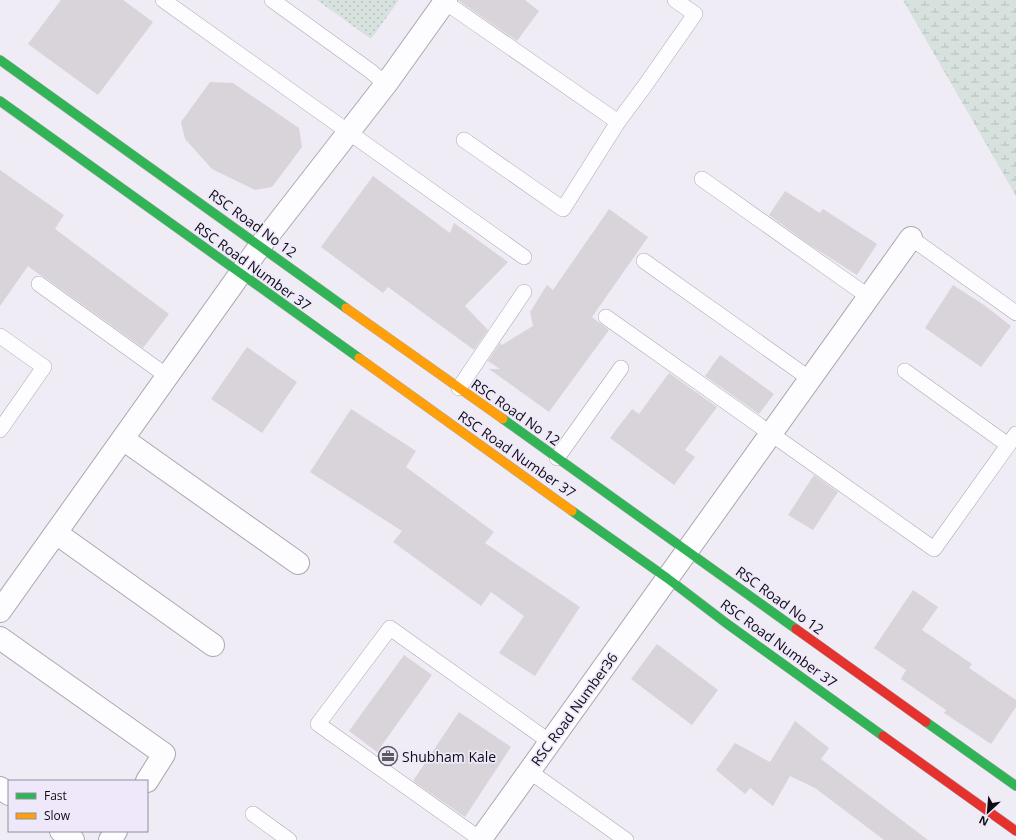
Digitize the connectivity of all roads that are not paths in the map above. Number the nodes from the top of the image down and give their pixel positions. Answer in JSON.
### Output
{"nodes":[{"id":1,"x":163,"y":0,"type":"edge"},
{"id":2,"x":272,"y":0,"type":"edge"},
{"id":3,"x":675,"y":0,"type":"edge"},
{"id":4,"x":445,"y":1,"type":"edge"},
{"id":5,"x":0,"y":60,"type":"edge"},
{"id":6,"x":386,"y":84,"type":"junction"},
{"id":7,"x":0,"y":101,"type":"edge"},
{"id":8,"x":618,"y":122,"type":"junction"},
{"id":9,"x":348,"y":132,"type":"junction"},
{"id":10,"x":464,"y":140,"type":"dead end"},
{"id":11,"x":702,"y":179,"type":"dead end"},
{"id":12,"x":911,"y":238,"type":"joint"},
{"id":13,"x":260,"y":246,"type":"junction"},
{"id":14,"x":524,"y":257,"type":"dead end"},
{"id":15,"x":644,"y":261,"type":"dead end"},
{"id":16,"x":240,"y":274,"type":"junction"},
{"id":17,"x":38,"y":284,"type":"dead end"},
{"id":18,"x":524,"y":292,"type":"dead end"},
{"id":19,"x":868,"y":297,"type":"junction"},
{"id":20,"x":1016,"y":313,"type":"edge"},
{"id":21,"x":606,"y":317,"type":"dead end"},
{"id":22,"x":0,"y":336,"type":"edge"},
{"id":23,"x":621,"y":368,"type":"dead end"},
{"id":24,"x":905,"y":371,"type":"dead end"},
{"id":25,"x":167,"y":376,"type":"junction"},
{"id":26,"x":810,"y":379,"type":"junction"},
{"id":27,"x":459,"y":388,"type":"junction"},
{"id":28,"x":0,"y":430,"type":"edge"},
{"id":29,"x":771,"y":433,"type":"junction"},
{"id":30,"x":123,"y":439,"type":"junction"},
{"id":31,"x":1012,"y":440,"type":"edge"},
{"id":32,"x":557,"y":458,"type":"junction"},
{"id":33,"x":56,"y":533,"type":"junction"},
{"id":34,"x":687,"y":551,"type":"junction"},
{"id":35,"x":298,"y":563,"type":"dead end"},
{"id":36,"x":667,"y":578,"type":"junction"},
{"id":37,"x":4,"y":597,"type":"edge"},
{"id":38,"x":0,"y":638,"type":"edge"},
{"id":39,"x":212,"y":645,"type":"dead end"},
{"id":40,"x":550,"y":742,"type":"junction"},
{"id":41,"x":529,"y":771,"type":"junction"},
{"id":42,"x":148,"y":780,"type":"edge"},
{"id":43,"x":1016,"y":786,"type":"edge"},
{"id":44,"x":253,"y":814,"type":"dead end"},
{"id":45,"x":1016,"y":831,"type":"edge"},
{"id":46,"x":62,"y":832,"type":"edge"},
{"id":47,"x":74,"y":840,"type":"edge"},
{"id":48,"x":289,"y":840,"type":"edge"},
{"id":49,"x":480,"y":840,"type":"edge"},
{"id":50,"x":626,"y":840,"type":"edge"}],
"edges":[{"from":1,"to":9,"type":"lane"},
{"from":2,"to":6,"type":"lane"},
{"from":3,"to":8,"type":"lane"},
{"from":4,"to":6,"type":"street"},
{"from":4,"to":8,"type":"lane"},
{"from":5,"to":13,"type":"street","name":"RSC Road No 12"},
{"from":6,"to":9,"type":"street"},
{"from":7,"to":16,"type":"street","name":"RSC Road Number 37"},
{"from":8,"to":10,"type":"lane"},
{"from":9,"to":13,"type":"street"},
{"from":9,"to":14,"type":"lane"},
{"from":11,"to":19,"type":"lane"},
{"from":12,"to":19,"type":"street","name":"RSC Road Number36"},
{"from":12,"to":20,"type":"lane"},
{"from":13,"to":16,"type":"street"},
{"from":13,"to":27,"type":"street","name":"RSC Road No 12"},
{"from":15,"to":26,"type":"lane"},
{"from":16,"to":25,"type":"street"},
{"from":16,"to":36,"type":"street","name":"RSC Road Number 37"},
{"from":17,"to":25,"type":"lane"},
{"from":18,"to":27,"type":"lane"},
{"from":19,"to":26,"type":"street","name":"RSC Road Number36"},
{"from":21,"to":29,"type":"lane"},
{"from":22,"to":28,"type":"lane"},
{"from":23,"to":32,"type":"lane"},
{"from":24,"to":31,"type":"lane"},
{"from":25,"to":30,"type":"street"},
{"from":26,"to":29,"type":"street","name":"RSC Road Number36"},
{"from":27,"to":32,"type":"street","name":"RSC Road No 12"},
{"from":29,"to":31,"type":"lane"},
{"from":29,"to":34,"type":"street","name":"RSC Road Number36"},
{"from":30,"to":33,"type":"street"},
{"from":30,"to":35,"type":"street"},
{"from":32,"to":34,"type":"street","name":"RSC Road No 12"},
{"from":33,"to":37,"type":"street"},
{"from":33,"to":39,"type":"street"},
{"from":34,"to":36,"type":"street","name":"RSC Road Number36"},
{"from":34,"to":43,"type":"street","name":"RSC Road No 12"},
{"from":36,"to":40,"type":"street","name":"RSC Road Number36"},
{"from":36,"to":45,"type":"street","name":"RSC Road Number 37"},
{"from":38,"to":42,"type":"street"},
{"from":40,"to":41,"type":"street","name":"RSC Road Number36"},
{"from":40,"to":49,"type":"lane"},
{"from":41,"to":49,"type":"street","name":"RSC Road Number36"},
{"from":41,"to":50,"type":"lane"},
{"from":44,"to":48,"type":"lane"},
{"from":46,"to":47,"type":"street"}]}
